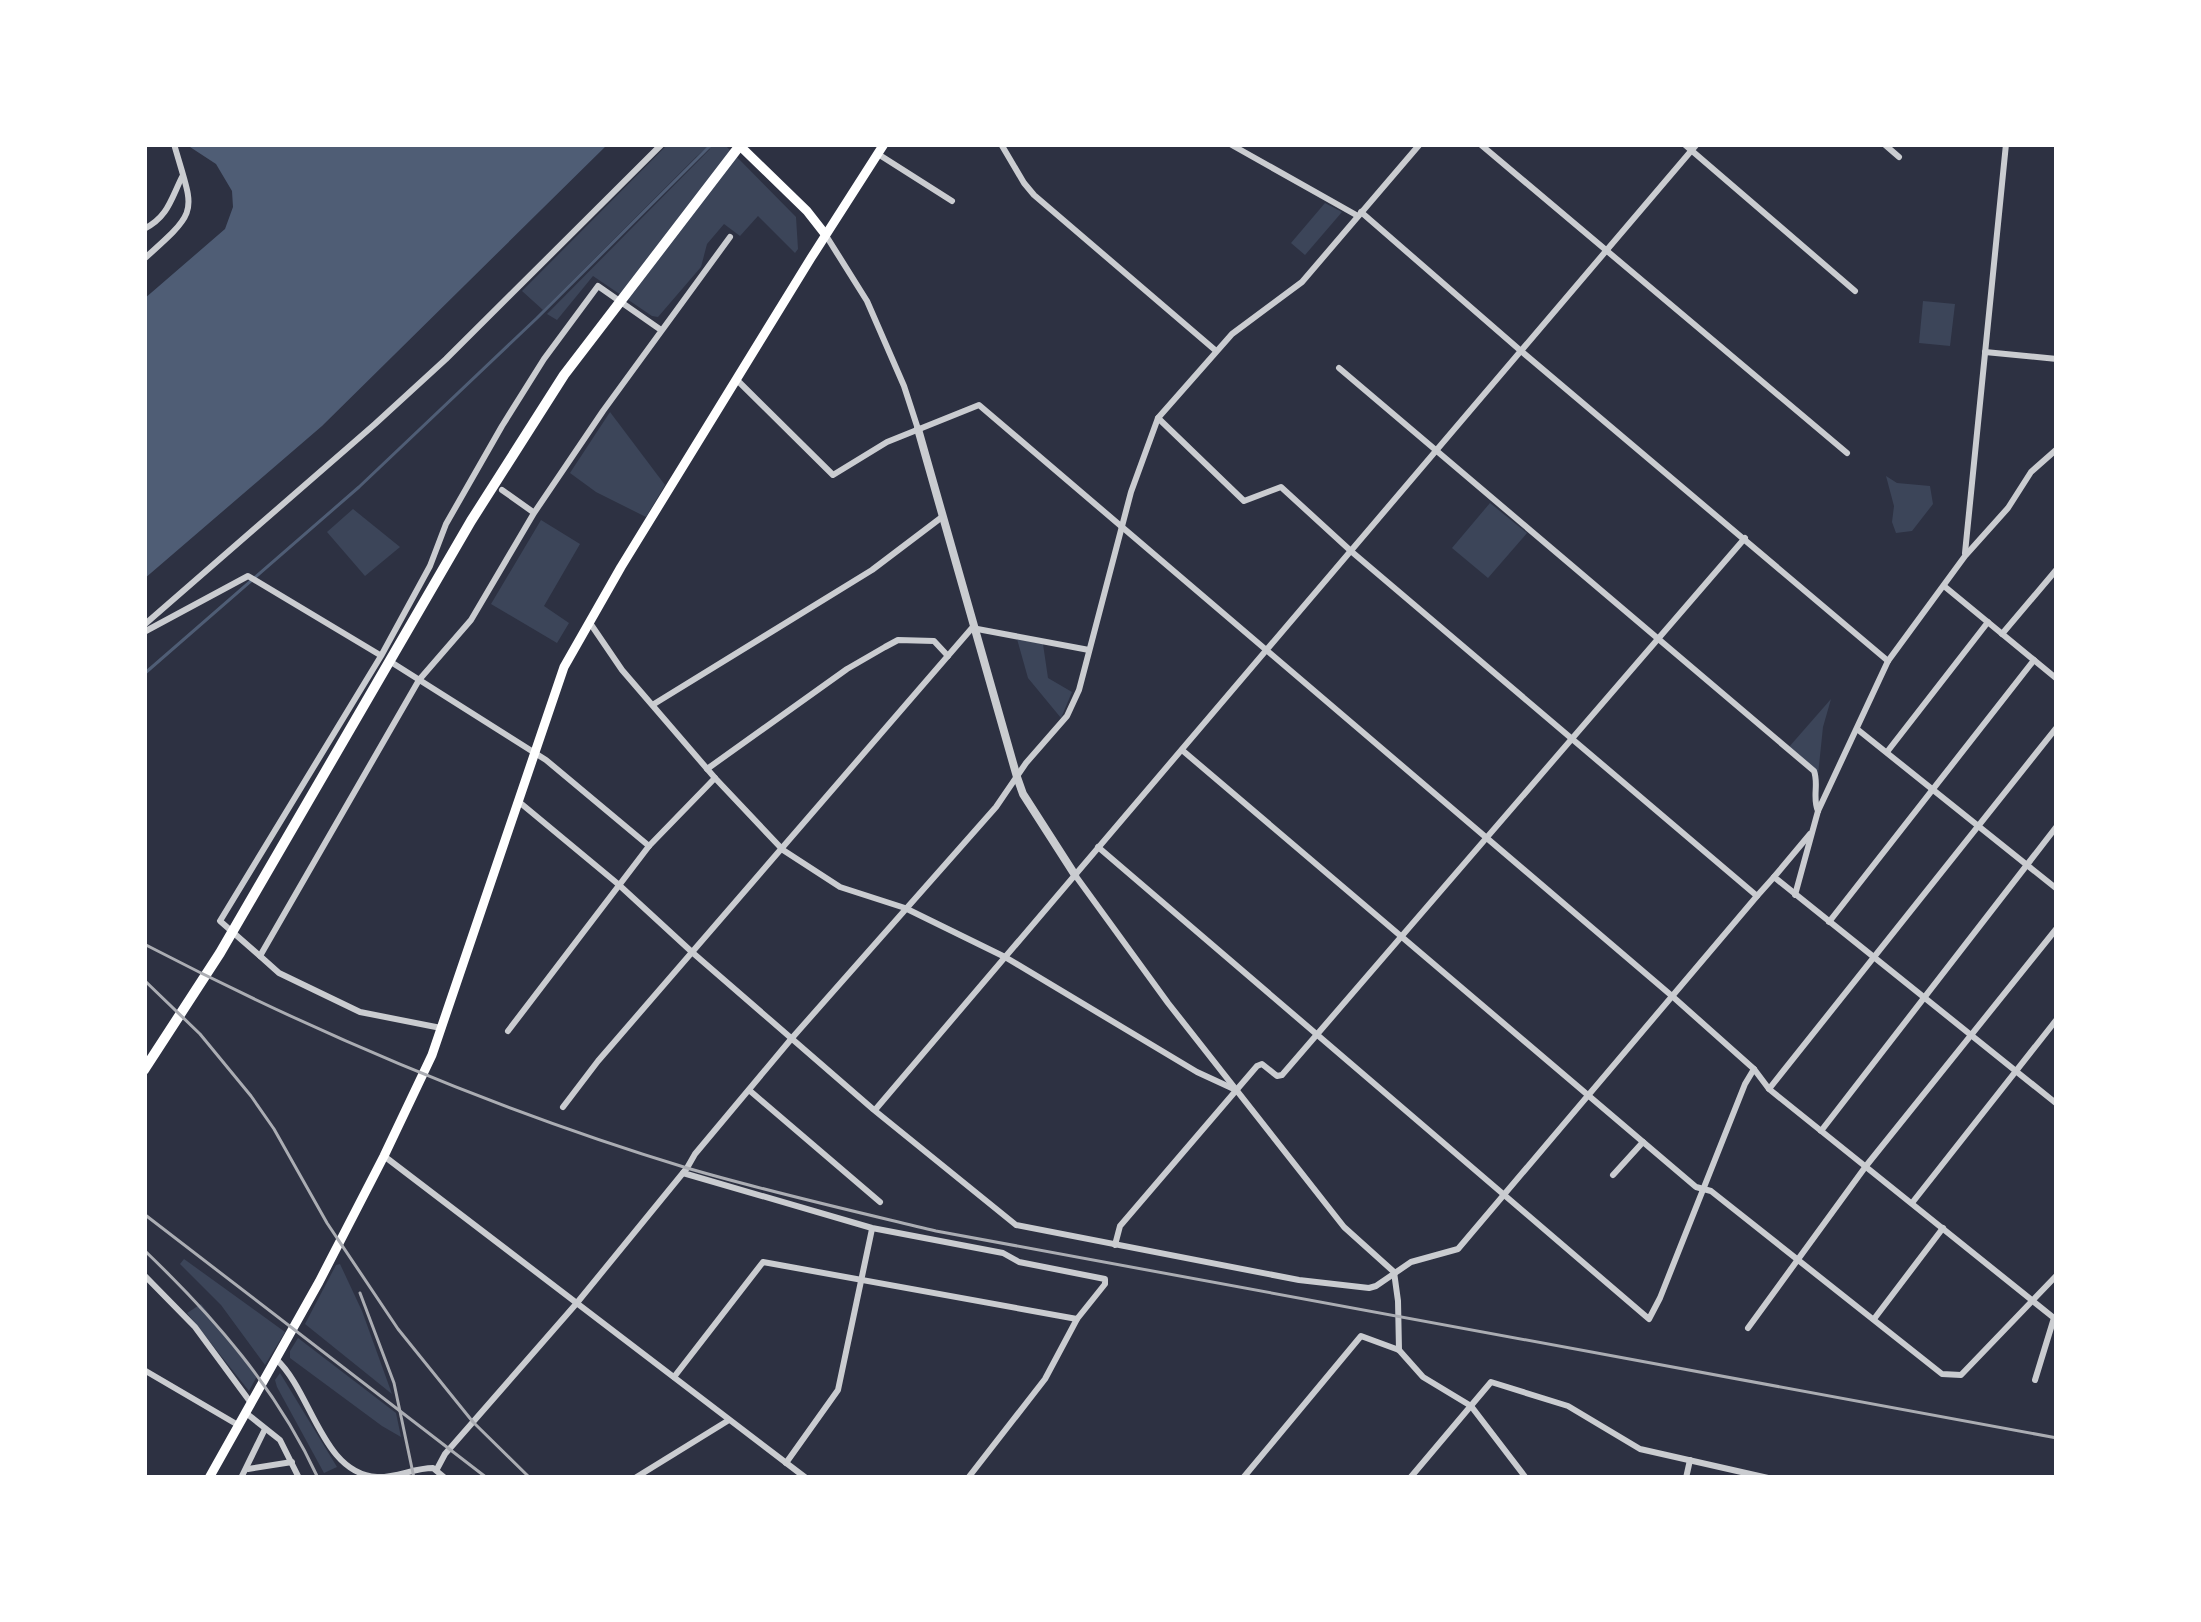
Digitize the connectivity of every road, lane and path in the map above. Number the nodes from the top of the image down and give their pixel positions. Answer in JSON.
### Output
{"nodes":[{"id":1,"x":662,"y":144,"type":"edge"},
{"id":2,"x":739,"y":144,"type":"edge"},
{"id":3,"x":1001,"y":144,"type":"edge"},
{"id":4,"x":1230,"y":144,"type":"edge"},
{"id":5,"x":1420,"y":144,"type":"edge"},
{"id":6,"x":1480,"y":144,"type":"edge"},
{"id":7,"x":1884,"y":144,"type":"edge"},
{"id":8,"x":2006,"y":144,"type":"edge"},
{"id":9,"x":174,"y":145,"type":"edge"},
{"id":10,"x":1691,"y":146,"type":"edge"},
{"id":11,"x":881,"y":149,"type":"edge"},
{"id":12,"x":1899,"y":157,"type":"dead end"},
{"id":13,"x":183,"y":173,"type":"junction"},
{"id":14,"x":952,"y":201,"type":"dead end"},
{"id":15,"x":1360,"y":214,"type":"junction"},
{"id":16,"x":144,"y":229,"type":"edge"},
{"id":17,"x":825,"y":234,"type":"junction"},
{"id":18,"x":730,"y":237,"type":"dead end"},
{"id":19,"x":1607,"y":250,"type":"junction"},
{"id":20,"x":144,"y":259,"type":"edge"},
{"id":21,"x":1855,"y":291,"type":"dead end"},
{"id":22,"x":661,"y":330,"type":"junction"},
{"id":23,"x":1215,"y":350,"type":"junction"},
{"id":24,"x":1521,"y":351,"type":"junction"},
{"id":25,"x":1985,"y":352,"type":"junction"},
{"id":26,"x":2057,"y":359,"type":"edge"},
{"id":27,"x":1339,"y":368,"type":"dead end"},
{"id":28,"x":737,"y":380,"type":"junction"},
{"id":29,"x":1158,"y":418,"type":"junction"},
{"id":30,"x":918,"y":429,"type":"junction"},
{"id":31,"x":2057,"y":449,"type":"edge"},
{"id":32,"x":1437,"y":451,"type":"junction"},
{"id":33,"x":1847,"y":453,"type":"dead end"},
{"id":34,"x":502,"y":490,"type":"dead end"},
{"id":35,"x":534,"y":513,"type":"junction"},
{"id":36,"x":942,"y":517,"type":"junction"},
{"id":37,"x":1121,"y":528,"type":"junction"},
{"id":38,"x":1745,"y":538,"type":"junction"},
{"id":39,"x":1352,"y":552,"type":"junction"},
{"id":40,"x":1965,"y":556,"type":"junction"},
{"id":41,"x":2057,"y":569,"type":"edge"},
{"id":42,"x":1943,"y":585,"type":"junction"},
{"id":43,"x":589,"y":622,"type":"junction"},
{"id":44,"x":1988,"y":622,"type":"junction"},
{"id":45,"x":144,"y":628,"type":"edge"},
{"id":46,"x":973,"y":628,"type":"junction"},
{"id":47,"x":2002,"y":634,"type":"junction"},
{"id":48,"x":1657,"y":638,"type":"junction"},
{"id":49,"x":1266,"y":649,"type":"junction"},
{"id":50,"x":1089,"y":650,"type":"junction"},
{"id":51,"x":381,"y":656,"type":"junction"},
{"id":52,"x":948,"y":656,"type":"junction"},
{"id":53,"x":2034,"y":660,"type":"junction"},
{"id":54,"x":1888,"y":661,"type":"junction"},
{"id":55,"x":2057,"y":679,"type":"edge"},
{"id":56,"x":419,"y":680,"type":"junction"},
{"id":57,"x":654,"y":704,"type":"junction"},
{"id":58,"x":2057,"y":728,"type":"edge"},
{"id":59,"x":1857,"y":729,"type":"junction"},
{"id":60,"x":1571,"y":737,"type":"junction"},
{"id":61,"x":1182,"y":750,"type":"junction"},
{"id":62,"x":534,"y":753,"type":"junction"},
{"id":63,"x":1886,"y":753,"type":"junction"},
{"id":64,"x":707,"y":769,"type":"junction"},
{"id":65,"x":1017,"y":777,"type":"junction"},
{"id":66,"x":715,"y":778,"type":"junction"},
{"id":67,"x":1934,"y":792,"type":"junction"},
{"id":68,"x":518,"y":801,"type":"junction"},
{"id":69,"x":1818,"y":811,"type":"junction"},
{"id":70,"x":2057,"y":826,"type":"edge"},
{"id":71,"x":1978,"y":827,"type":"junction"},
{"id":72,"x":1813,"y":831,"type":"junction"},
{"id":73,"x":1487,"y":838,"type":"junction"},
{"id":74,"x":649,"y":846,"type":"junction"},
{"id":75,"x":1098,"y":848,"type":"junction"},
{"id":76,"x":783,"y":850,"type":"junction"},
{"id":77,"x":2026,"y":865,"type":"junction"},
{"id":78,"x":1075,"y":874,"type":"junction"},
{"id":79,"x":1774,"y":877,"type":"junction"},
{"id":80,"x":618,"y":884,"type":"junction"},
{"id":81,"x":2057,"y":889,"type":"edge"},
{"id":82,"x":1795,"y":895,"type":"junction"},
{"id":83,"x":1757,"y":896,"type":"junction"},
{"id":84,"x":905,"y":908,"type":"junction"},
{"id":85,"x":1829,"y":922,"type":"junction"},
{"id":86,"x":2057,"y":928,"type":"edge"},
{"id":87,"x":1403,"y":937,"type":"junction"},
{"id":88,"x":693,"y":953,"type":"junction"},
{"id":89,"x":260,"y":956,"type":"junction"},
{"id":90,"x":1005,"y":957,"type":"junction"},
{"id":91,"x":1873,"y":959,"type":"junction"},
{"id":92,"x":1672,"y":996,"type":"junction"},
{"id":93,"x":1923,"y":998,"type":"junction"},
{"id":94,"x":2057,"y":1019,"type":"edge"},
{"id":95,"x":441,"y":1028,"type":"junction"},
{"id":96,"x":508,"y":1031,"type":"dead end"},
{"id":97,"x":1317,"y":1035,"type":"junction"},
{"id":98,"x":1971,"y":1037,"type":"junction"},
{"id":99,"x":791,"y":1038,"type":"junction"},
{"id":100,"x":1754,"y":1069,"type":"junction"},
{"id":101,"x":144,"y":1070,"type":"edge"},
{"id":102,"x":2016,"y":1072,"type":"junction"},
{"id":103,"x":1769,"y":1089,"type":"junction"},
{"id":104,"x":749,"y":1090,"type":"junction"},
{"id":105,"x":1236,"y":1090,"type":"junction"},
{"id":106,"x":1587,"y":1095,"type":"junction"},
{"id":107,"x":2057,"y":1104,"type":"edge"},
{"id":108,"x":563,"y":1107,"type":"dead end"},
{"id":109,"x":874,"y":1110,"type":"junction"},
{"id":110,"x":1821,"y":1131,"type":"junction"},
{"id":111,"x":1643,"y":1142,"type":"junction"},
{"id":112,"x":384,"y":1156,"type":"junction"},
{"id":113,"x":1866,"y":1166,"type":"junction"},
{"id":114,"x":682,"y":1173,"type":"junction"},
{"id":115,"x":1613,"y":1175,"type":"dead end"},
{"id":116,"x":1703,"y":1189,"type":"junction"},
{"id":117,"x":1503,"y":1194,"type":"junction"},
{"id":118,"x":880,"y":1202,"type":"dead end"},
{"id":119,"x":1912,"y":1203,"type":"junction"},
{"id":120,"x":872,"y":1228,"type":"junction"},
{"id":121,"x":1943,"y":1228,"type":"junction"},
{"id":122,"x":1115,"y":1245,"type":"junction"},
{"id":123,"x":1798,"y":1258,"type":"junction"},
{"id":124,"x":1394,"y":1272,"type":"junction"},
{"id":125,"x":144,"y":1275,"type":"edge"},
{"id":126,"x":2057,"y":1275,"type":"edge"},
{"id":127,"x":862,"y":1278,"type":"junction"},
{"id":128,"x":2032,"y":1300,"type":"junction"},
{"id":129,"x":576,"y":1304,"type":"junction"},
{"id":130,"x":1076,"y":1319,"type":"junction"},
{"id":131,"x":1874,"y":1319,"type":"junction"},
{"id":132,"x":1748,"y":1328,"type":"dead end"},
{"id":133,"x":1399,"y":1350,"type":"junction"},
{"id":134,"x":276,"y":1359,"type":"junction"},
{"id":135,"x":144,"y":1370,"type":"edge"},
{"id":136,"x":674,"y":1377,"type":"junction"},
{"id":137,"x":2035,"y":1381,"type":"dead end"},
{"id":138,"x":1471,"y":1406,"type":"junction"},
{"id":139,"x":248,"y":1408,"type":"junction"},
{"id":140,"x":729,"y":1420,"type":"junction"},
{"id":141,"x":238,"y":1425,"type":"junction"},
{"id":142,"x":265,"y":1429,"type":"junction"},
{"id":143,"x":1690,"y":1460,"type":"junction"},
{"id":144,"x":292,"y":1462,"type":"junction"},
{"id":145,"x":786,"y":1463,"type":"junction"},
{"id":146,"x":246,"y":1469,"type":"junction"},
{"id":147,"x":436,"y":1469,"type":"junction"},
{"id":148,"x":209,"y":1478,"type":"edge"},
{"id":149,"x":242,"y":1478,"type":"edge"},
{"id":150,"x":299,"y":1478,"type":"edge"},
{"id":151,"x":388,"y":1478,"type":"edge"},
{"id":152,"x":445,"y":1478,"type":"edge"},
{"id":153,"x":635,"y":1478,"type":"edge"},
{"id":154,"x":806,"y":1478,"type":"edge"},
{"id":155,"x":968,"y":1478,"type":"edge"},
{"id":156,"x":1243,"y":1478,"type":"edge"},
{"id":157,"x":1410,"y":1478,"type":"edge"},
{"id":158,"x":1526,"y":1478,"type":"edge"},
{"id":159,"x":1686,"y":1478,"type":"edge"},
{"id":160,"x":1768,"y":1478,"type":"edge"}],
"edges":[{"from":1,"to":45,"type":"street"},
{"from":2,"to":17,"type":"main road"},
{"from":2,"to":101,"type":"highway"},
{"from":3,"to":23,"type":"street"},
{"from":4,"to":15,"type":"street"},
{"from":5,"to":15,"type":"street"},
{"from":6,"to":19,"type":"street"},
{"from":7,"to":12,"type":"street"},
{"from":8,"to":25,"type":"street"},
{"from":9,"to":13,"type":"street"},
{"from":10,"to":19,"type":"street"},
{"from":10,"to":21,"type":"street"},
{"from":11,"to":14,"type":"street"},
{"from":11,"to":17,"type":"main road"},
{"from":13,"to":16,"type":"street"},
{"from":13,"to":20,"type":"street"},
{"from":15,"to":23,"type":"street"},
{"from":15,"to":24,"type":"street"},
{"from":17,"to":28,"type":"main road"},
{"from":17,"to":30,"type":"street"},
{"from":18,"to":22,"type":"street"},
{"from":19,"to":24,"type":"street"},
{"from":19,"to":33,"type":"street"},
{"from":22,"to":35,"type":"street"},
{"from":22,"to":51,"type":"street"},
{"from":23,"to":29,"type":"street"},
{"from":24,"to":32,"type":"street"},
{"from":24,"to":38,"type":"street"},
{"from":25,"to":26,"type":"street"},
{"from":25,"to":40,"type":"street"},
{"from":27,"to":32,"type":"street"},
{"from":28,"to":30,"type":"street"},
{"from":28,"to":43,"type":"main road"},
{"from":29,"to":37,"type":"street"},
{"from":29,"to":39,"type":"street"},
{"from":30,"to":36,"type":"street"},
{"from":30,"to":37,"type":"street"},
{"from":31,"to":40,"type":"street"},
{"from":32,"to":39,"type":"street"},
{"from":32,"to":48,"type":"street"},
{"from":34,"to":35,"type":"street"},
{"from":35,"to":56,"type":"street"},
{"from":36,"to":46,"type":"street"},
{"from":36,"to":57,"type":"street"},
{"from":37,"to":49,"type":"street"},
{"from":37,"to":50,"type":"street"},
{"from":38,"to":48,"type":"street"},
{"from":38,"to":54,"type":"street"},
{"from":39,"to":49,"type":"street"},
{"from":39,"to":60,"type":"street"},
{"from":40,"to":42,"type":"street"},
{"from":41,"to":47,"type":"street"},
{"from":42,"to":44,"type":"street"},
{"from":42,"to":54,"type":"street"},
{"from":43,"to":57,"type":"street"},
{"from":43,"to":62,"type":"main road"},
{"from":44,"to":47,"type":"street"},
{"from":44,"to":63,"type":"street"},
{"from":45,"to":51,"type":"street"},
{"from":46,"to":50,"type":"street"},
{"from":46,"to":52,"type":"street"},
{"from":46,"to":65,"type":"street"},
{"from":47,"to":53,"type":"street"},
{"from":48,"to":60,"type":"street"},
{"from":48,"to":69,"type":"street"},
{"from":49,"to":61,"type":"street"},
{"from":49,"to":73,"type":"street"},
{"from":50,"to":65,"type":"street"},
{"from":51,"to":56,"type":"street"},
{"from":51,"to":89,"type":"street"},
{"from":52,"to":64,"type":"street"},
{"from":52,"to":76,"type":"street"},
{"from":53,"to":55,"type":"street"},
{"from":53,"to":67,"type":"street"},
{"from":54,"to":59,"type":"street"},
{"from":56,"to":62,"type":"street"},
{"from":56,"to":89,"type":"street"},
{"from":57,"to":64,"type":"street"},
{"from":58,"to":71,"type":"street"},
{"from":59,"to":63,"type":"street"},
{"from":59,"to":69,"type":"street"},
{"from":60,"to":73,"type":"street"},
{"from":60,"to":83,"type":"street"},
{"from":61,"to":75,"type":"street"},
{"from":61,"to":87,"type":"street"},
{"from":62,"to":68,"type":"main road"},
{"from":62,"to":74,"type":"street"},
{"from":63,"to":67,"type":"street"},
{"from":64,"to":66,"type":"street"},
{"from":65,"to":78,"type":"street"},
{"from":65,"to":84,"type":"street"},
{"from":66,"to":74,"type":"street"},
{"from":66,"to":76,"type":"street"},
{"from":67,"to":71,"type":"street"},
{"from":67,"to":85,"type":"street"},
{"from":68,"to":80,"type":"street"},
{"from":68,"to":95,"type":"main road"},
{"from":69,"to":72,"type":"street"},
{"from":70,"to":77,"type":"street"},
{"from":71,"to":77,"type":"street"},
{"from":71,"to":91,"type":"street"},
{"from":72,"to":79,"type":"street"},
{"from":72,"to":82,"type":"street"},
{"from":73,"to":87,"type":"street"},
{"from":73,"to":92,"type":"street"},
{"from":74,"to":80,"type":"street"},
{"from":75,"to":78,"type":"street"},
{"from":75,"to":97,"type":"street"},
{"from":76,"to":84,"type":"street"},
{"from":76,"to":88,"type":"street"},
{"from":77,"to":81,"type":"street"},
{"from":77,"to":93,"type":"street"},
{"from":78,"to":90,"type":"street"},
{"from":78,"to":105,"type":"street"},
{"from":79,"to":82,"type":"street"},
{"from":79,"to":83,"type":"street"},
{"from":80,"to":88,"type":"street"},
{"from":80,"to":96,"type":"street"},
{"from":82,"to":85,"type":"street"},
{"from":83,"to":92,"type":"street"},
{"from":84,"to":90,"type":"street"},
{"from":84,"to":99,"type":"street"},
{"from":85,"to":91,"type":"street"},
{"from":86,"to":98,"type":"street"},
{"from":87,"to":97,"type":"street"},
{"from":87,"to":106,"type":"street"},
{"from":88,"to":99,"type":"street"},
{"from":88,"to":108,"type":"street"},
{"from":89,"to":95,"type":"street"},
{"from":90,"to":105,"type":"street"},
{"from":90,"to":109,"type":"street"},
{"from":91,"to":93,"type":"street"},
{"from":91,"to":103,"type":"street"},
{"from":92,"to":100,"type":"street"},
{"from":92,"to":106,"type":"street"},
{"from":93,"to":98,"type":"street"},
{"from":93,"to":110,"type":"street"},
{"from":94,"to":102,"type":"street"},
{"from":95,"to":112,"type":"main road"},
{"from":97,"to":105,"type":"street"},
{"from":97,"to":117,"type":"street"},
{"from":98,"to":102,"type":"street"},
{"from":98,"to":113,"type":"street"},
{"from":99,"to":104,"type":"street"},
{"from":99,"to":109,"type":"street"},
{"from":100,"to":103,"type":"street"},
{"from":100,"to":116,"type":"street"},
{"from":102,"to":107,"type":"street"},
{"from":102,"to":119,"type":"street"},
{"from":103,"to":110,"type":"street"},
{"from":104,"to":114,"type":"street"},
{"from":104,"to":118,"type":"street"},
{"from":105,"to":122,"type":"street"},
{"from":105,"to":124,"type":"street"},
{"from":106,"to":111,"type":"street"},
{"from":106,"to":117,"type":"street"},
{"from":109,"to":122,"type":"street"},
{"from":110,"to":113,"type":"street"},
{"from":111,"to":115,"type":"street"},
{"from":111,"to":116,"type":"street"},
{"from":112,"to":129,"type":"street"},
{"from":112,"to":134,"type":"main road"},
{"from":113,"to":119,"type":"street"},
{"from":113,"to":123,"type":"street"},
{"from":114,"to":120,"type":"street"},
{"from":114,"to":129,"type":"street"},
{"from":116,"to":117,"type":"street"},
{"from":116,"to":123,"type":"street"},
{"from":117,"to":124,"type":"street"},
{"from":119,"to":121,"type":"street"},
{"from":120,"to":127,"type":"street"},
{"from":120,"to":130,"type":"street"},
{"from":121,"to":128,"type":"street"},
{"from":121,"to":131,"type":"street"},
{"from":122,"to":124,"type":"street"},
{"from":123,"to":131,"type":"street"},
{"from":123,"to":132,"type":"street"},
{"from":124,"to":133,"type":"street"},
{"from":125,"to":139,"type":"street"},
{"from":126,"to":128,"type":"street"},
{"from":127,"to":130,"type":"street"},
{"from":127,"to":136,"type":"street"},
{"from":127,"to":145,"type":"street"},
{"from":128,"to":131,"type":"street"},
{"from":128,"to":137,"type":"street"},
{"from":129,"to":136,"type":"street"},
{"from":129,"to":147,"type":"street"},
{"from":130,"to":155,"type":"street"},
{"from":133,"to":138,"type":"street"},
{"from":133,"to":156,"type":"street"},
{"from":134,"to":139,"type":"main road"},
{"from":134,"to":151,"type":"street"},
{"from":135,"to":141,"type":"street"},
{"from":136,"to":140,"type":"street"},
{"from":138,"to":143,"type":"street"},
{"from":138,"to":157,"type":"street"},
{"from":138,"to":158,"type":"street"},
{"from":139,"to":141,"type":"main road"},
{"from":139,"to":142,"type":"street"},
{"from":140,"to":145,"type":"street"},
{"from":140,"to":153,"type":"street"},
{"from":141,"to":148,"type":"main road"},
{"from":142,"to":144,"type":"street"},
{"from":142,"to":146,"type":"street"},
{"from":143,"to":159,"type":"street"},
{"from":143,"to":160,"type":"street"},
{"from":144,"to":146,"type":"street"},
{"from":144,"to":150,"type":"street"},
{"from":145,"to":154,"type":"street"},
{"from":146,"to":149,"type":"street"},
{"from":147,"to":151,"type":"street"},
{"from":147,"to":152,"type":"street"}]}
